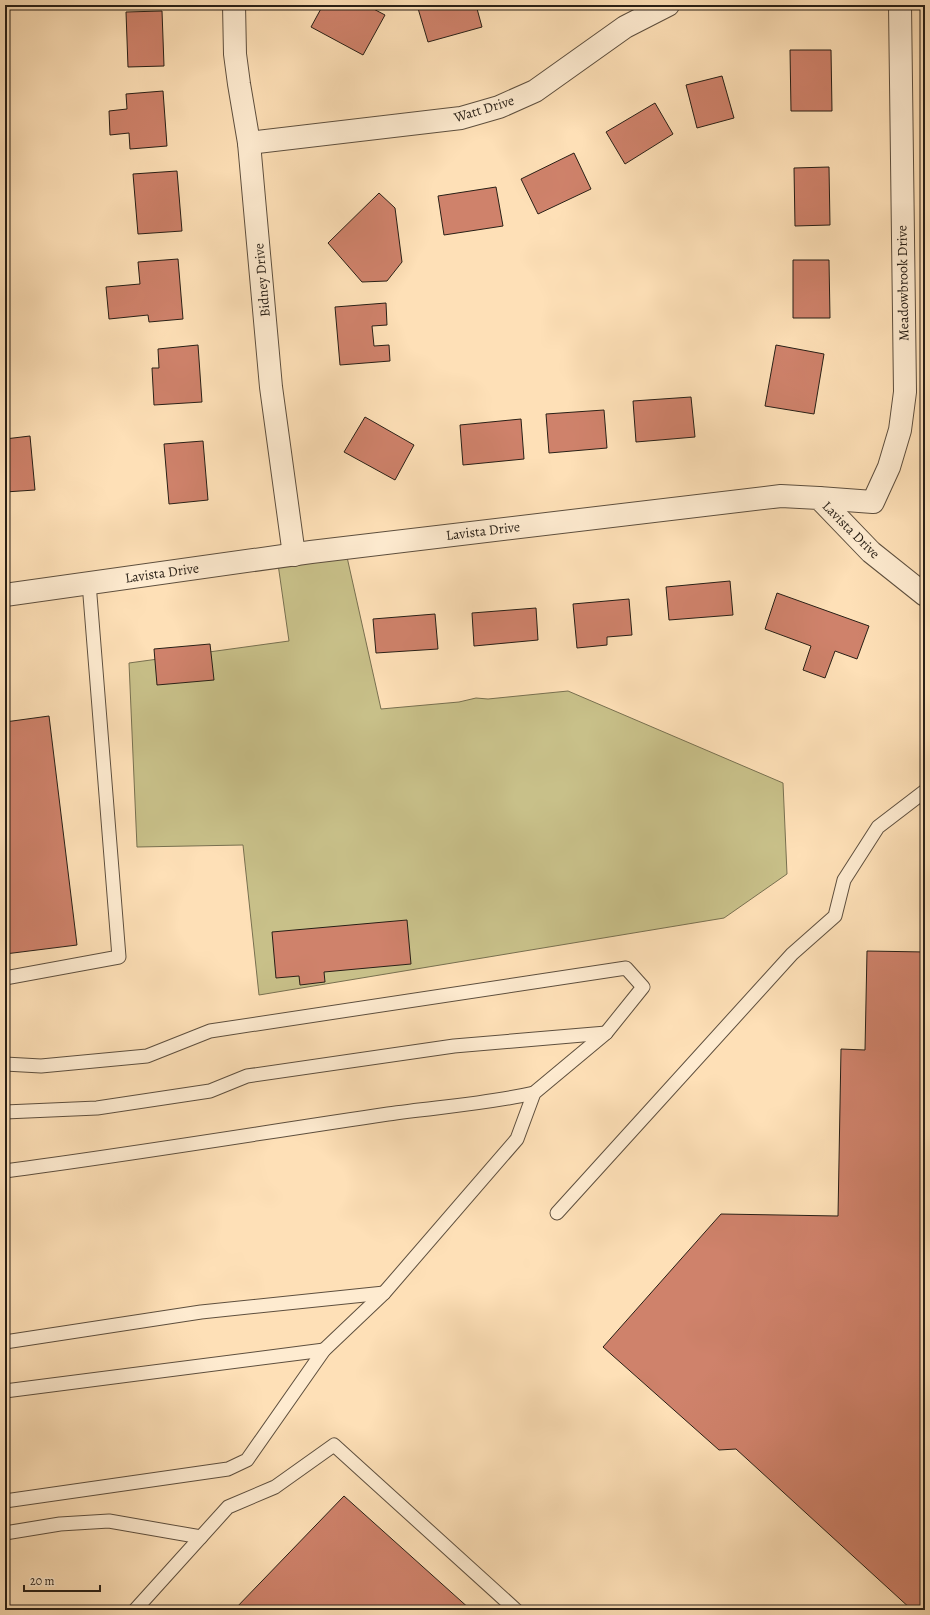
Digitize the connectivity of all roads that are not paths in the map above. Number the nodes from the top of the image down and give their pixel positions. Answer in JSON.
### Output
{"nodes":[{"id":1,"x":234,"y":5,"type":"edge"},
{"id":2,"x":668,"y":5,"type":"edge"},
{"id":3,"x":900,"y":5,"type":"edge"},
{"id":4,"x":249,"y":143,"type":"junction"},
{"id":5,"x":819,"y":498,"type":"junction"},
{"id":6,"x":294,"y":554,"type":"junction"},
{"id":7,"x":89,"y":583,"type":"junction"},
{"id":8,"x":5,"y":595,"type":"edge"},
{"id":9,"x":925,"y":595,"type":"edge"},
{"id":10,"x":925,"y":791,"type":"edge"},
{"id":11,"x":5,"y":978,"type":"edge"},
{"id":12,"x":606,"y":1033,"type":"junction"},
{"id":13,"x":5,"y":1064,"type":"edge"},
{"id":14,"x":534,"y":1093,"type":"junction"},
{"id":15,"x":5,"y":1112,"type":"edge"},
{"id":16,"x":5,"y":1171,"type":"edge"},
{"id":17,"x":557,"y":1213,"type":"dead end"},
{"id":18,"x":384,"y":1293,"type":"junction"},
{"id":19,"x":5,"y":1342,"type":"edge"},
{"id":20,"x":324,"y":1350,"type":"junction"},
{"id":21,"x":5,"y":1391,"type":"edge"},
{"id":22,"x":5,"y":1501,"type":"edge"},
{"id":23,"x":5,"y":1533,"type":"edge"},
{"id":24,"x":201,"y":1537,"type":"junction"},
{"id":25,"x":135,"y":1610,"type":"edge"},
{"id":26,"x":516,"y":1610,"type":"edge"}],
"edges":[{"from":1,"to":4,"type":"street","name":"Bidney Drive"},
{"from":2,"to":4,"type":"street","name":"Watt Drive"},
{"from":3,"to":5,"type":"street","name":"Meadowbrook Drive"},
{"from":4,"to":6,"type":"street","name":"Bidney Drive"},
{"from":5,"to":6,"type":"street","name":"Lavista Drive"},
{"from":5,"to":9,"type":"street","name":"Lavista Drive"},
{"from":6,"to":7,"type":"street","name":"Lavista Drive"},
{"from":7,"to":8,"type":"street","name":"Lavista Drive"},
{"from":7,"to":11,"type":"lane"},
{"from":10,"to":17,"type":"lane"},
{"from":12,"to":13,"type":"lane"},
{"from":12,"to":14,"type":"lane"},
{"from":12,"to":15,"type":"lane"},
{"from":14,"to":16,"type":"lane"},
{"from":14,"to":18,"type":"lane"},
{"from":18,"to":19,"type":"lane"},
{"from":18,"to":20,"type":"lane"},
{"from":20,"to":21,"type":"lane"},
{"from":20,"to":22,"type":"lane"},
{"from":23,"to":24,"type":"lane"},
{"from":24,"to":25,"type":"lane"},
{"from":24,"to":26,"type":"lane"}]}
